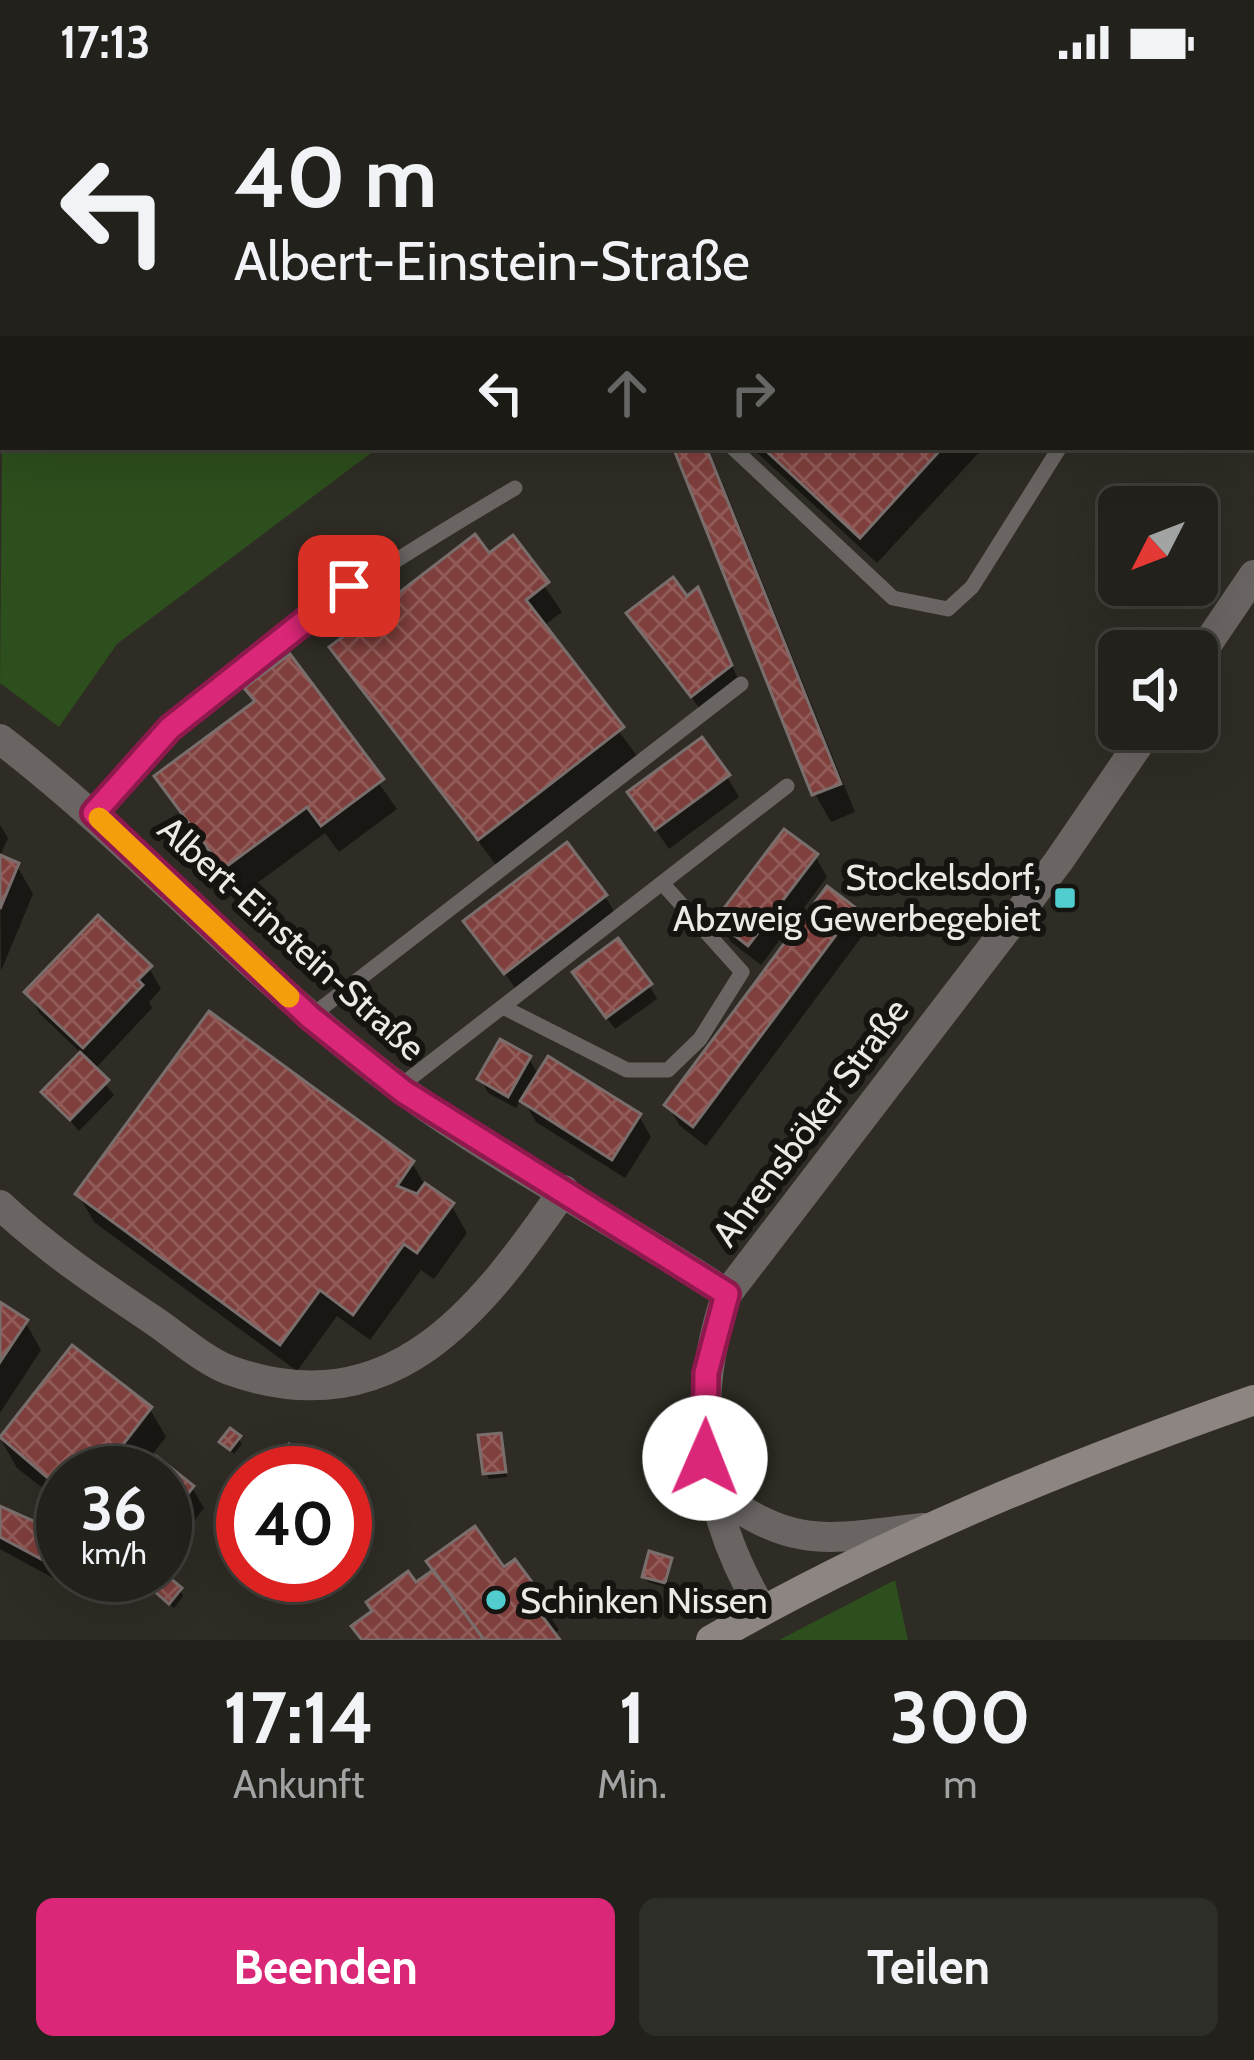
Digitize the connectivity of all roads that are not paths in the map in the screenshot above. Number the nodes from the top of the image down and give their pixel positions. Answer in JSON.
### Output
{"nodes":[{"id":1,"x":735,"y":450,"type":"edge"},
{"id":2,"x":1058,"y":450,"type":"edge"},
{"id":3,"x":515,"y":488,"type":"dead end"},
{"id":4,"x":1254,"y":575,"type":"edge"},
{"id":5,"x":1217,"y":630,"type":"edge"},
{"id":6,"x":741,"y":684,"type":"dead end"},
{"id":7,"x":0,"y":739,"type":"edge"},
{"id":8,"x":1135,"y":750,"type":"edge"},
{"id":9,"x":787,"y":786,"type":"dead end"},
{"id":10,"x":94,"y":813,"type":"junction"},
{"id":11,"x":662,"y":883,"type":"junction"},
{"id":12,"x":503,"y":1007,"type":"junction"},
{"id":13,"x":310,"y":1017,"type":"junction"},
{"id":14,"x":399,"y":1087,"type":"junction"},
{"id":15,"x":564,"y":1190,"type":"junction"},
{"id":16,"x":0,"y":1205,"type":"edge"},
{"id":17,"x":727,"y":1294,"type":"junction"},
{"id":18,"x":1254,"y":1400,"type":"edge"},
{"id":19,"x":711,"y":1490,"type":"junction"},
{"id":20,"x":923,"y":1528,"type":"junction"},
{"id":21,"x":762,"y":1610,"type":"junction"},
{"id":22,"x":711,"y":1640,"type":"edge"}],
"edges":[{"from":1,"to":2,"type":"lane"},
{"from":3,"to":10,"type":"lane"},
{"from":4,"to":5,"type":"street"},
{"from":6,"to":13,"type":"lane"},
{"from":7,"to":10,"type":"street","name":"Albert-Einstein-Straße"},
{"from":8,"to":17,"type":"street","name":"Ahrensböker Straße"},
{"from":9,"to":11,"type":"lane"},
{"from":10,"to":13,"type":"street","name":"Albert-Einstein-Straße"},
{"from":11,"to":12,"type":"lane"},
{"from":11,"to":12,"type":"lane"},
{"from":12,"to":14,"type":"lane"},
{"from":13,"to":14,"type":"street","name":"Albert-Einstein-Straße"},
{"from":14,"to":15,"type":"street","name":"Albert-Einstein-Straße"},
{"from":15,"to":16,"type":"street"},
{"from":15,"to":17,"type":"street","name":"Albert-Einstein-Straße"},
{"from":17,"to":19,"type":"street","name":"Ahrensböker Straße"},
{"from":18,"to":20,"type":"main road"},
{"from":19,"to":20,"type":"street"},
{"from":19,"to":21,"type":"street","name":"Ahrensböker Straße"},
{"from":20,"to":21,"type":"main road"},
{"from":21,"to":22,"type":"main road"}]}
